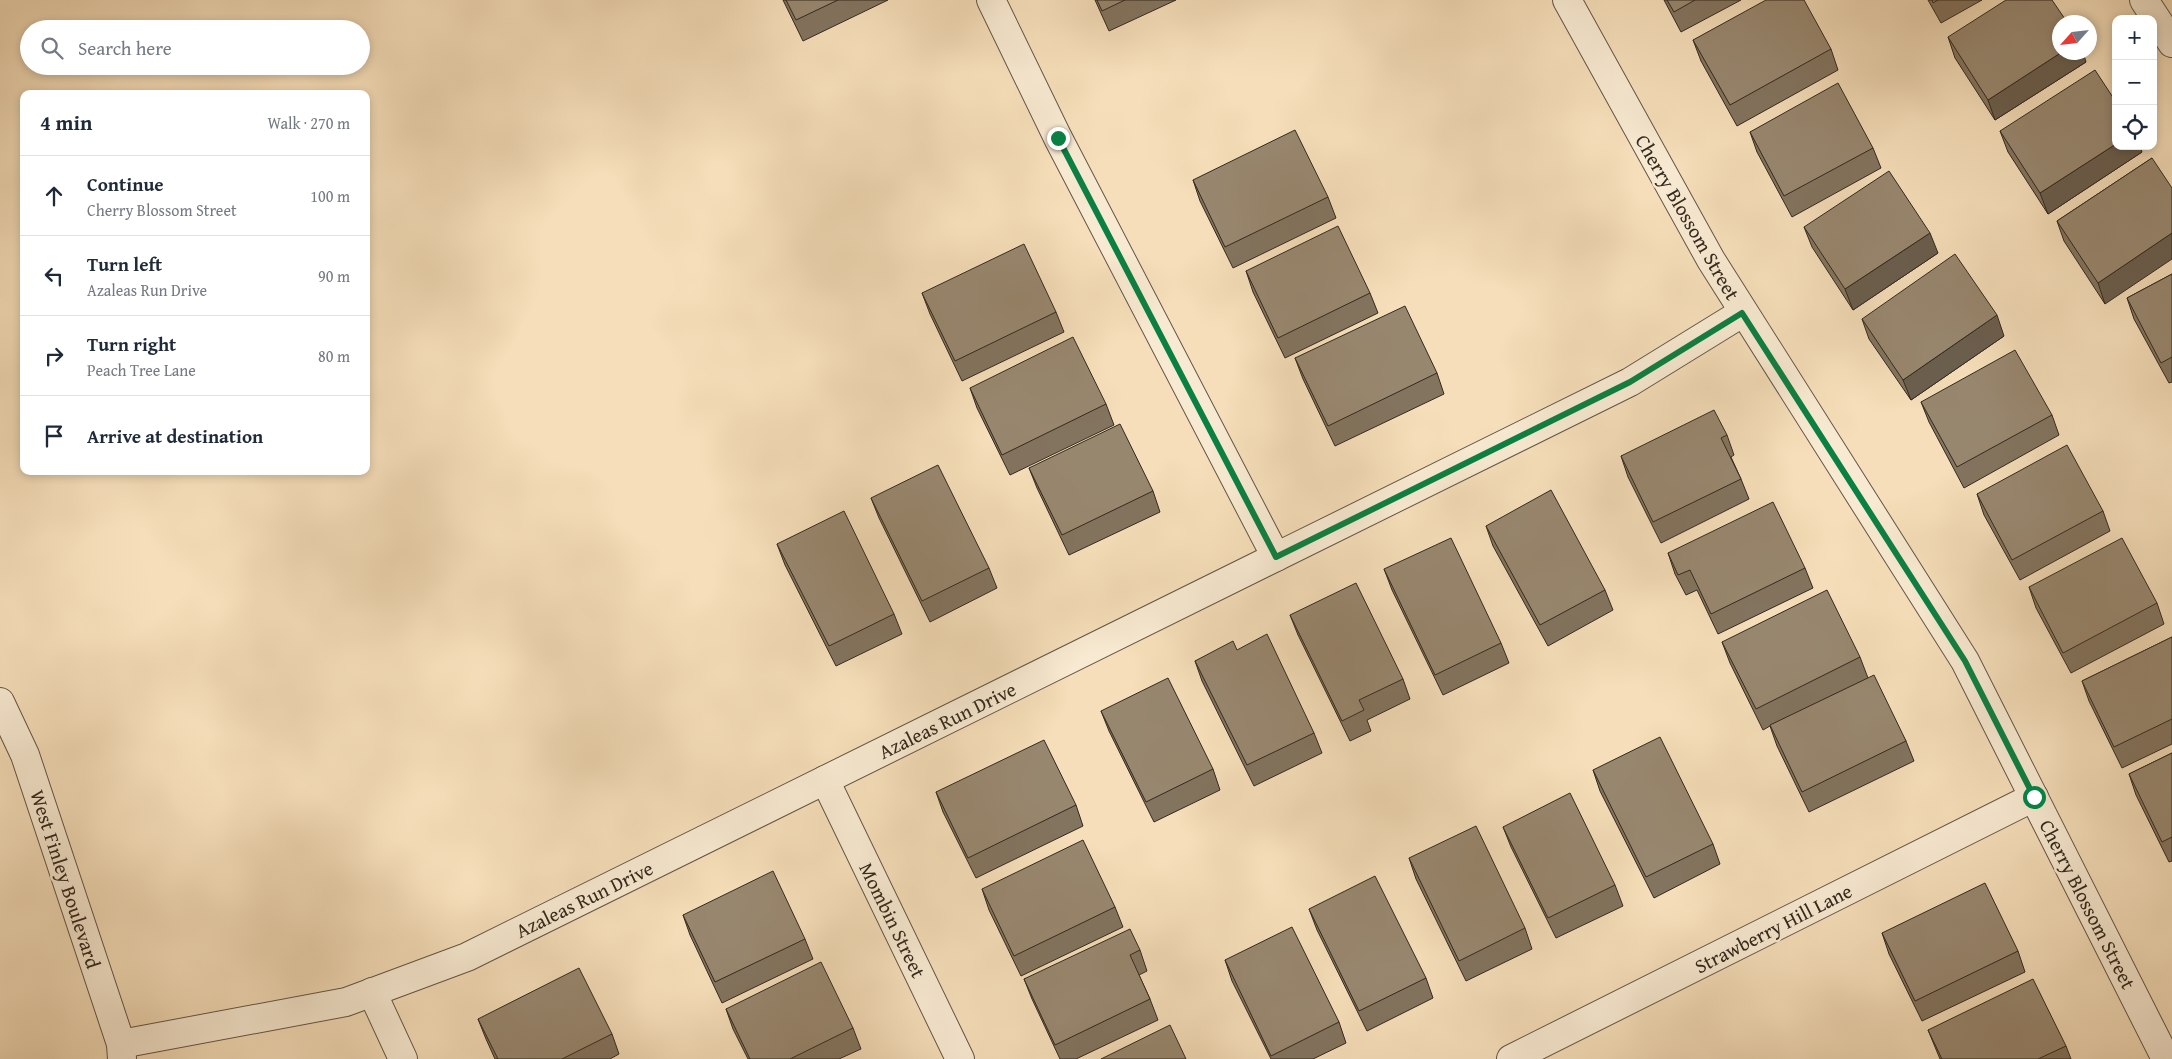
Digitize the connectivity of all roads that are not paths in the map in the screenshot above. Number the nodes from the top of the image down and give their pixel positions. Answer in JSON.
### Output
{"nodes":[{"id":1,"x":991,"y":0,"type":"edge"},
{"id":2,"x":1566,"y":0,"type":"edge"},
{"id":3,"x":2144,"y":0,"type":"edge"},
{"id":4,"x":2172,"y":43,"type":"edge"},
{"id":5,"x":1742,"y":313,"type":"junction"},
{"id":6,"x":1276,"y":557,"type":"junction"},
{"id":7,"x":0,"y":702,"type":"edge"},
{"id":8,"x":825,"y":780,"type":"junction"},
{"id":9,"x":2034,"y":797,"type":"junction"},
{"id":10,"x":372,"y":992,"type":"junction"},
{"id":11,"x":122,"y":1052,"type":"edge"},
{"id":12,"x":403,"y":1059,"type":"edge"},
{"id":13,"x":960,"y":1059,"type":"edge"},
{"id":14,"x":1511,"y":1059,"type":"edge"},
{"id":15,"x":2166,"y":1059,"type":"edge"}],
"edges":[{"from":1,"to":6,"type":"street"},
{"from":2,"to":5,"type":"street","name":"Cherry Blossom Street"},
{"from":3,"to":4,"type":"street"},
{"from":5,"to":6,"type":"street","name":"Azaleas Run Drive"},
{"from":5,"to":9,"type":"street","name":"Cherry Blossom Street"},
{"from":6,"to":8,"type":"street","name":"Azaleas Run Drive"},
{"from":7,"to":11,"type":"street","name":"West Finley Boulevard"},
{"from":8,"to":10,"type":"street","name":"Azaleas Run Drive"},
{"from":8,"to":13,"type":"street","name":"Mombin Street"},
{"from":9,"to":14,"type":"street","name":"Strawberry Hill Lane"},
{"from":9,"to":15,"type":"street","name":"Cherry Blossom Street"},
{"from":10,"to":11,"type":"street","name":"Azaleas Run Drive"},
{"from":10,"to":12,"type":"street"}]}
